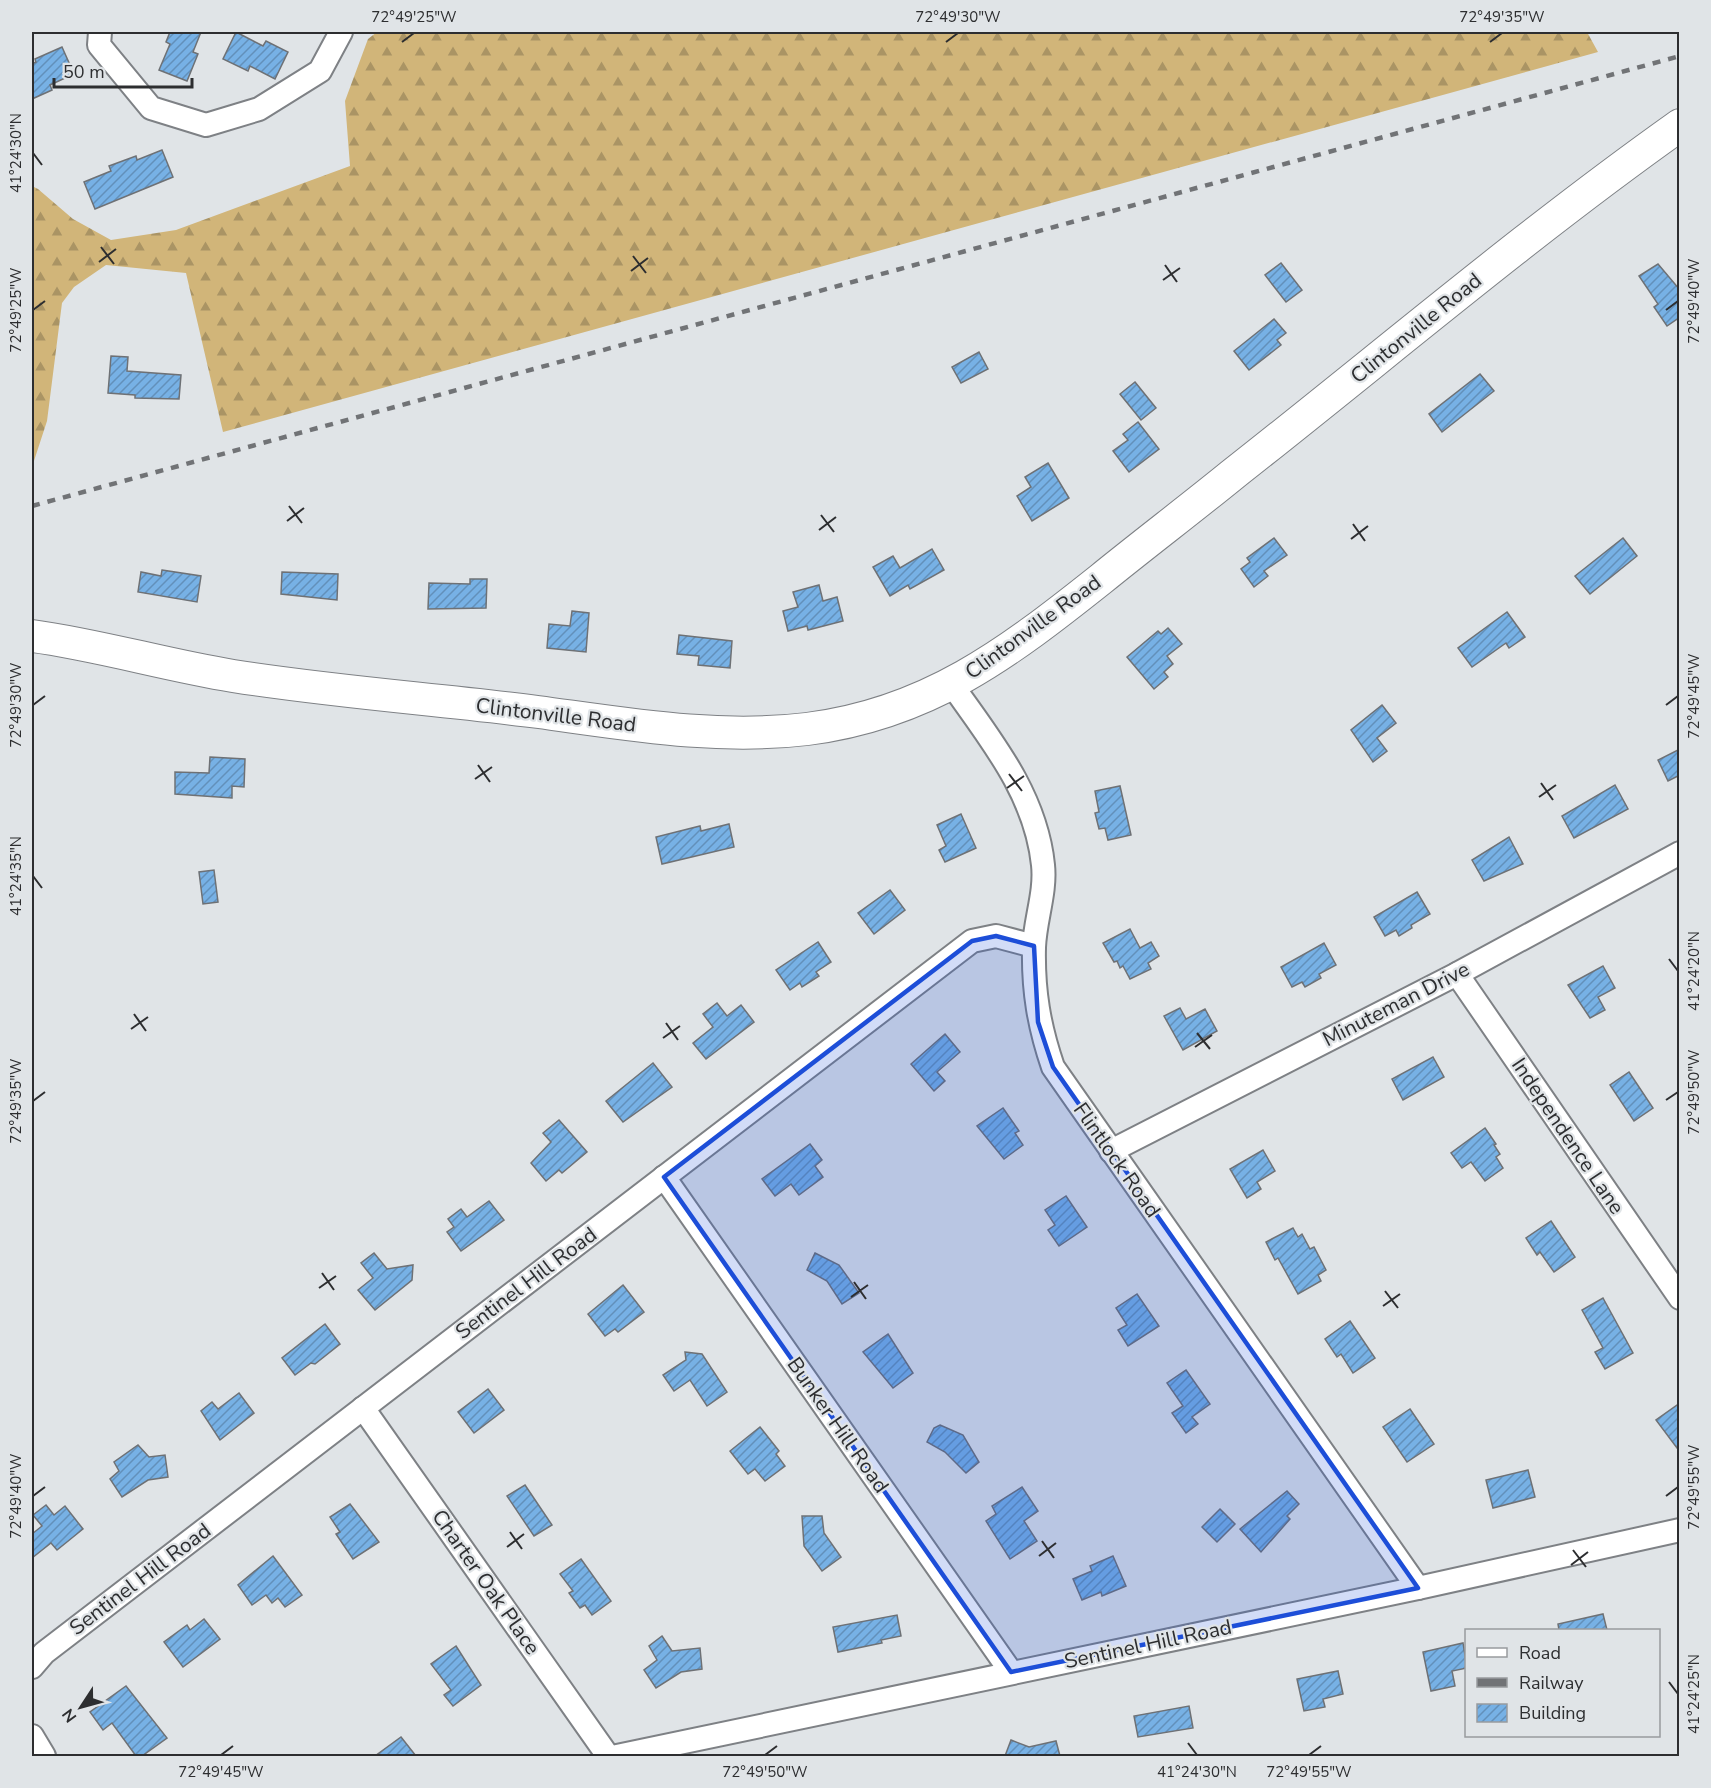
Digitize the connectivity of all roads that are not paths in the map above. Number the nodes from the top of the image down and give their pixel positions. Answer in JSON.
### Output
{"nodes":[{"id":1,"x":100,"y":32,"type":"edge"},
{"id":2,"x":341,"y":32,"type":"edge"},
{"id":3,"x":1680,"y":125,"type":"edge"},
{"id":4,"x":32,"y":636,"type":"edge"},
{"id":5,"x":952,"y":685,"type":"junction"},
{"id":6,"x":1680,"y":853,"type":"edge"},
{"id":7,"x":1034,"y":946,"type":"junction"},
{"id":8,"x":1457,"y":974,"type":"junction"},
{"id":9,"x":1111,"y":1151,"type":"junction"},
{"id":10,"x":664,"y":1177,"type":"junction"},
{"id":11,"x":1680,"y":1298,"type":"edge"},
{"id":12,"x":363,"y":1408,"type":"junction"},
{"id":13,"x":1680,"y":1530,"type":"edge"},
{"id":14,"x":1418,"y":1588,"type":"junction"},
{"id":15,"x":32,"y":1667,"type":"edge"},
{"id":16,"x":1011,"y":1672,"type":"junction"},
{"id":17,"x":32,"y":1736,"type":"edge"},
{"id":18,"x":45,"y":1756,"type":"edge"},
{"id":19,"x":608,"y":1756,"type":"edge"},
{"id":20,"x":617,"y":1756,"type":"edge"}],
"edges":[{"from":1,"to":2,"type":"street"},
{"from":3,"to":5,"type":"street","name":"Clintonville Road"},
{"from":4,"to":5,"type":"street","name":"Clintonville Road"},
{"from":5,"to":7,"type":"street","name":"Flintlock Road"},
{"from":6,"to":8,"type":"street","name":"Minuteman Drive"},
{"from":7,"to":9,"type":"street","name":"Flintlock Road"},
{"from":7,"to":10,"type":"street","name":"Sentinel Hill Road"},
{"from":8,"to":9,"type":"street","name":"Minuteman Drive"},
{"from":8,"to":11,"type":"street","name":"Independence Lane"},
{"from":9,"to":14,"type":"street","name":"Flintlock Road"},
{"from":10,"to":12,"type":"street","name":"Sentinel Hill Road"},
{"from":10,"to":16,"type":"street","name":"Bunker Hill Road"},
{"from":12,"to":15,"type":"street","name":"Sentinel Hill Road"},
{"from":12,"to":19,"type":"street","name":"Charter Oak Place"},
{"from":13,"to":14,"type":"street","name":"Sentinel Hill Road"},
{"from":14,"to":16,"type":"street","name":"Sentinel Hill Road"},
{"from":16,"to":20,"type":"street","name":"Sentinel Hill Road"},
{"from":17,"to":18,"type":"street"}]}
